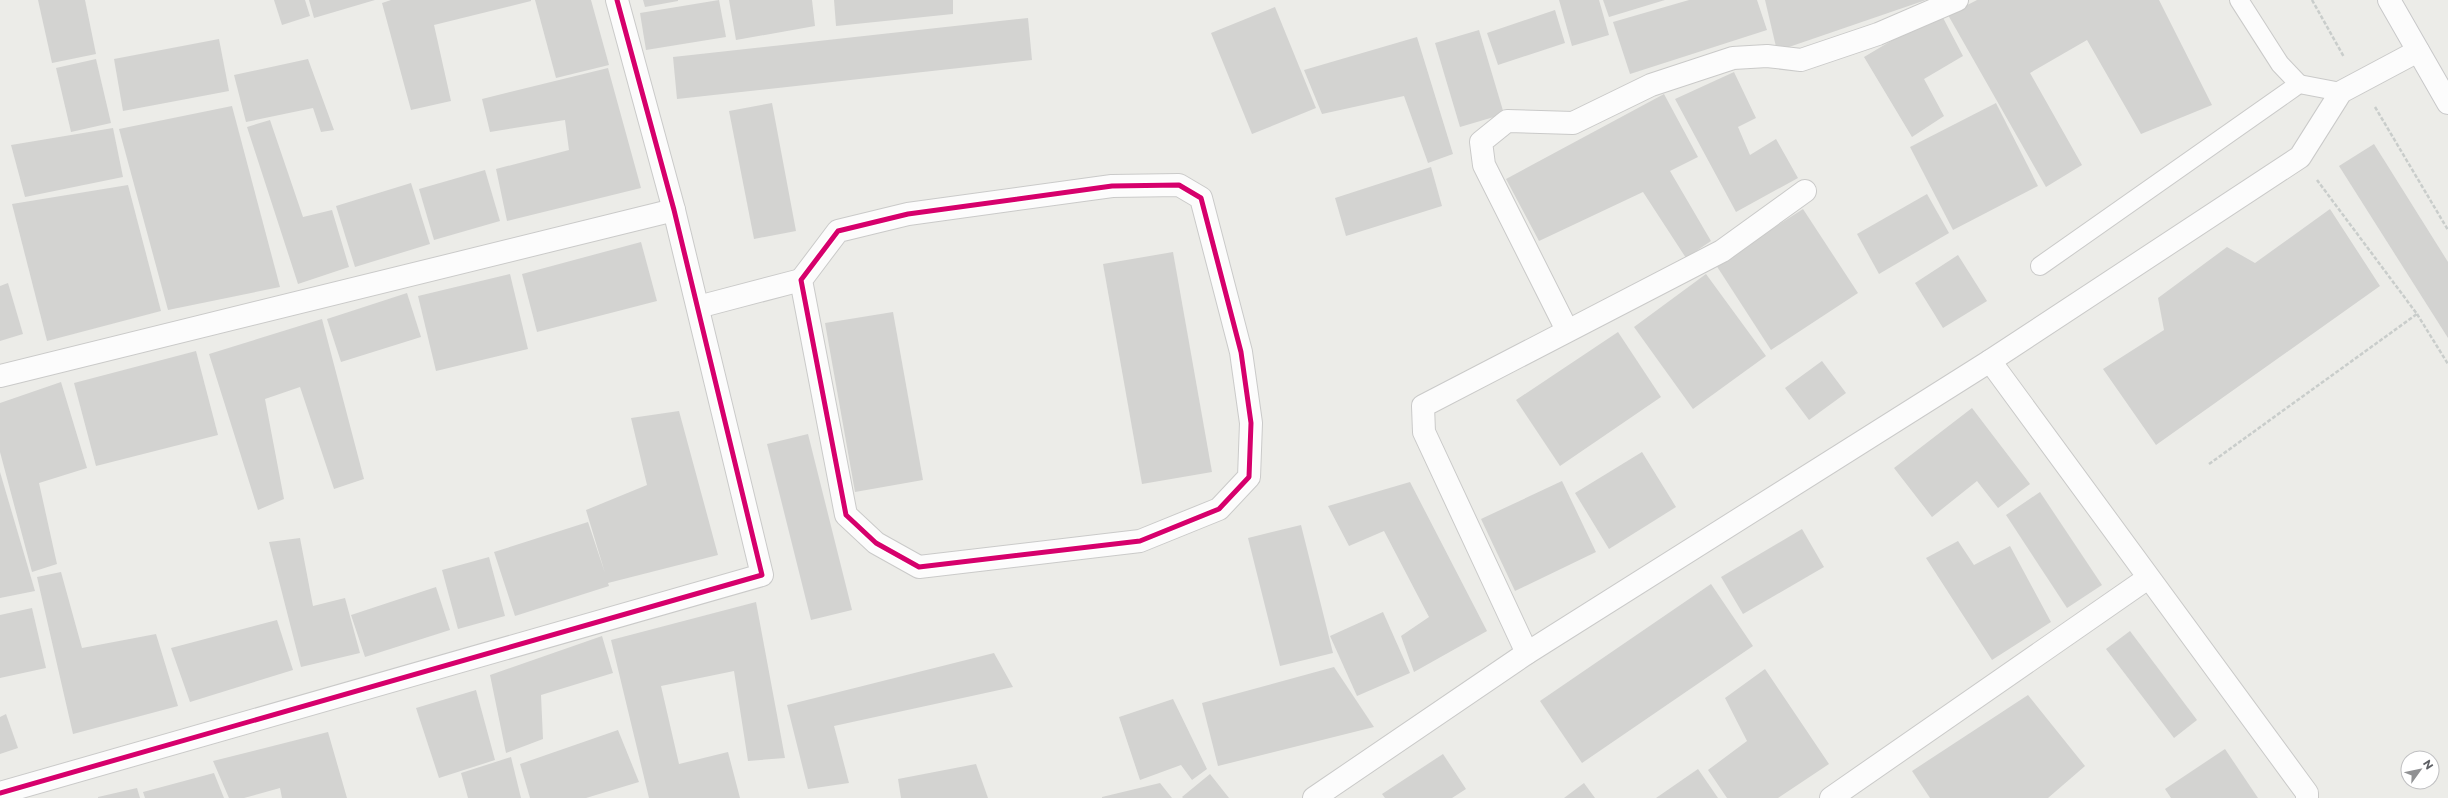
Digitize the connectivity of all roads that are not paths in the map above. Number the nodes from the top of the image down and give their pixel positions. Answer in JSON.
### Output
{"nodes":[{"id":1,"x":618,"y":0,"type":"edge"},
{"id":2,"x":1957,"y":0,"type":"edge"},
{"id":3,"x":2239,"y":0,"type":"edge"},
{"id":4,"x":2389,"y":0,"type":"edge"},
{"id":5,"x":2418,"y":51,"type":"junction"},
{"id":6,"x":2299,"y":84,"type":"junction"},
{"id":7,"x":2341,"y":92,"type":"junction"},
{"id":8,"x":2448,"y":103,"type":"edge"},
{"id":9,"x":1805,"y":191,"type":"dead end"},
{"id":10,"x":674,"y":210,"type":"junction"},
{"id":11,"x":2040,"y":266,"type":"dead end"},
{"id":12,"x":801,"y":280,"type":"junction"},
{"id":13,"x":698,"y":307,"type":"junction"},
{"id":14,"x":1567,"y":330,"type":"junction"},
{"id":15,"x":1990,"y":361,"type":"junction"},
{"id":16,"x":0,"y":376,"type":"edge"},
{"id":17,"x":2148,"y":578,"type":"junction"},
{"id":18,"x":1527,"y":654,"type":"junction"},
{"id":19,"x":0,"y":793,"type":"edge"},
{"id":20,"x":1314,"y":798,"type":"edge"},
{"id":21,"x":1831,"y":798,"type":"edge"},
{"id":22,"x":2307,"y":798,"type":"edge"}],
"edges":[{"from":1,"to":10,"type":"street"},
{"from":2,"to":14,"type":"street"},
{"from":3,"to":6,"type":"lane"},
{"from":4,"to":5,"type":"street"},
{"from":5,"to":7,"type":"street"},
{"from":5,"to":8,"type":"street"},
{"from":6,"to":7,"type":"lane"},
{"from":6,"to":11,"type":"lane"},
{"from":7,"to":15,"type":"street"},
{"from":9,"to":14,"type":"street"},
{"from":10,"to":13,"type":"street"},
{"from":10,"to":16,"type":"street"},
{"from":12,"to":12,"type":"street"},
{"from":12,"to":13,"type":"street"},
{"from":13,"to":19,"type":"street"},
{"from":14,"to":18,"type":"street"},
{"from":15,"to":17,"type":"street"},
{"from":15,"to":18,"type":"street"},
{"from":17,"to":21,"type":"street"},
{"from":17,"to":22,"type":"street"},
{"from":18,"to":20,"type":"street"}]}
